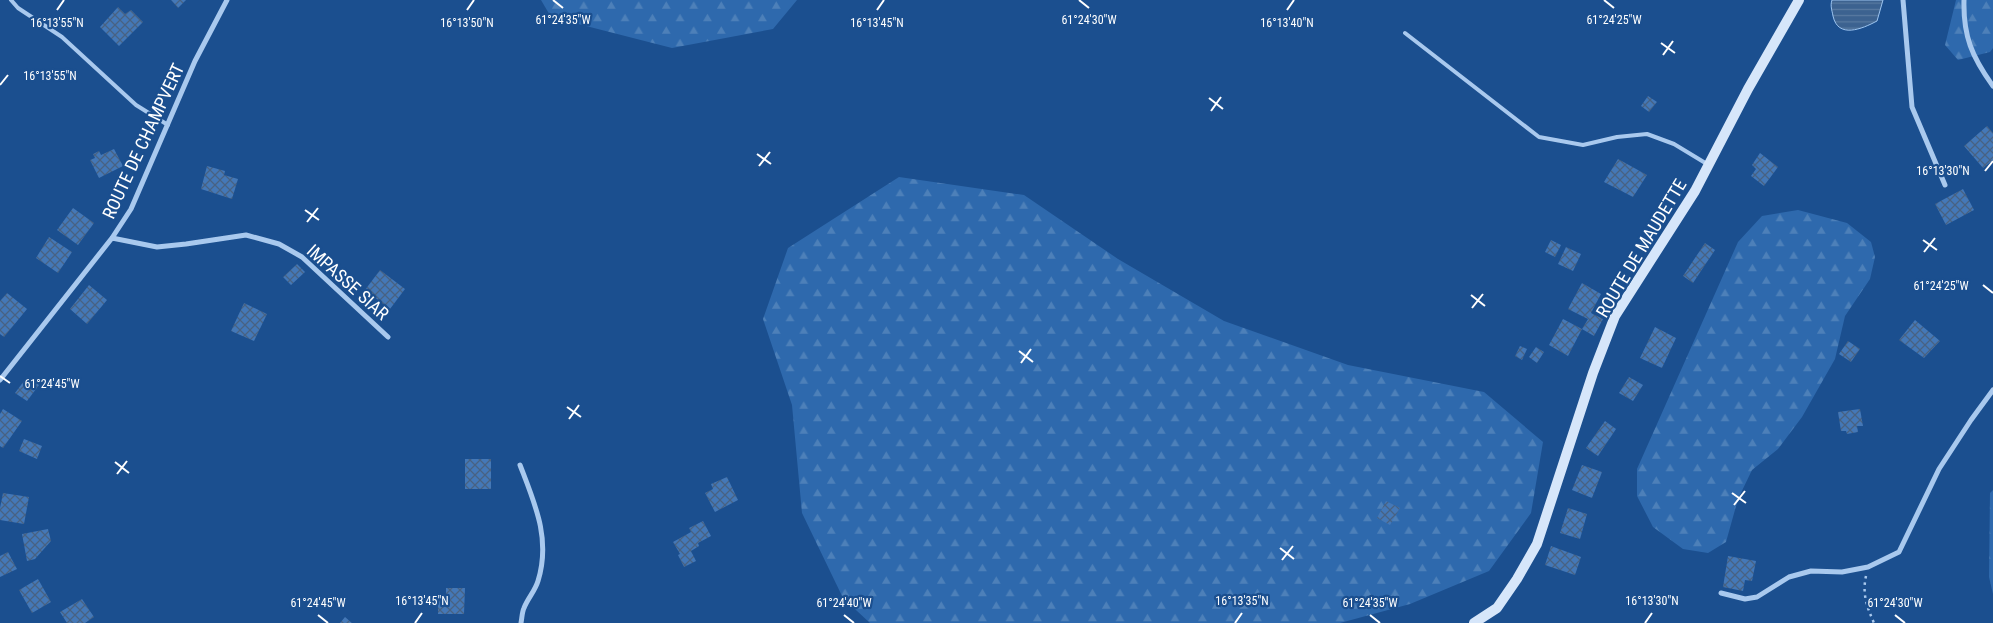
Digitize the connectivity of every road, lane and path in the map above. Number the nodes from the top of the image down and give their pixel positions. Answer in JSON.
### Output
{"nodes":[{"id":1,"x":11,"y":0,"type":"edge"},
{"id":2,"x":228,"y":0,"type":"edge"},
{"id":3,"x":1799,"y":0,"type":"edge"},
{"id":4,"x":1903,"y":0,"type":"edge"},
{"id":5,"x":1964,"y":0,"type":"edge"},
{"id":6,"x":1405,"y":33,"type":"dead end"},
{"id":7,"x":1993,"y":86,"type":"edge"},
{"id":8,"x":168,"y":125,"type":"junction"},
{"id":9,"x":1708,"y":166,"type":"junction"},
{"id":10,"x":1945,"y":185,"type":"dead end"},
{"id":11,"x":112,"y":238,"type":"junction"},
{"id":12,"x":388,"y":337,"type":"dead end"},
{"id":13,"x":0,"y":380,"type":"edge"},
{"id":14,"x":1993,"y":390,"type":"edge"},
{"id":15,"x":520,"y":465,"type":"dead end"},
{"id":16,"x":1868,"y":567,"type":"junction"},
{"id":17,"x":1721,"y":593,"type":"dead end"},
{"id":18,"x":521,"y":623,"type":"edge"},
{"id":19,"x":1474,"y":623,"type":"edge"},
{"id":20,"x":1874,"y":623,"type":"edge"}],
"edges":[{"from":1,"to":8,"type":"lane"},
{"from":2,"to":8,"type":"street","name":"ROUTE DE CHAMPVERT"},
{"from":3,"to":9,"type":"street","name":"ROUTE DE MAUDETTE"},
{"from":4,"to":10,"type":"street"},
{"from":5,"to":7,"type":"street"},
{"from":6,"to":9,"type":"lane"},
{"from":8,"to":11,"type":"street","name":"ROUTE DE CHAMPVERT"},
{"from":9,"to":19,"type":"street","name":"ROUTE DE MAUDETTE"},
{"from":11,"to":12,"type":"street","name":"IMPASSE SIAR"},
{"from":11,"to":13,"type":"street","name":"ROUTE DE CHAMPVERT"},
{"from":14,"to":16,"type":"street"},
{"from":15,"to":18,"type":"street"},
{"from":16,"to":17,"type":"street"},
{"from":16,"to":20,"type":"path"}]}
